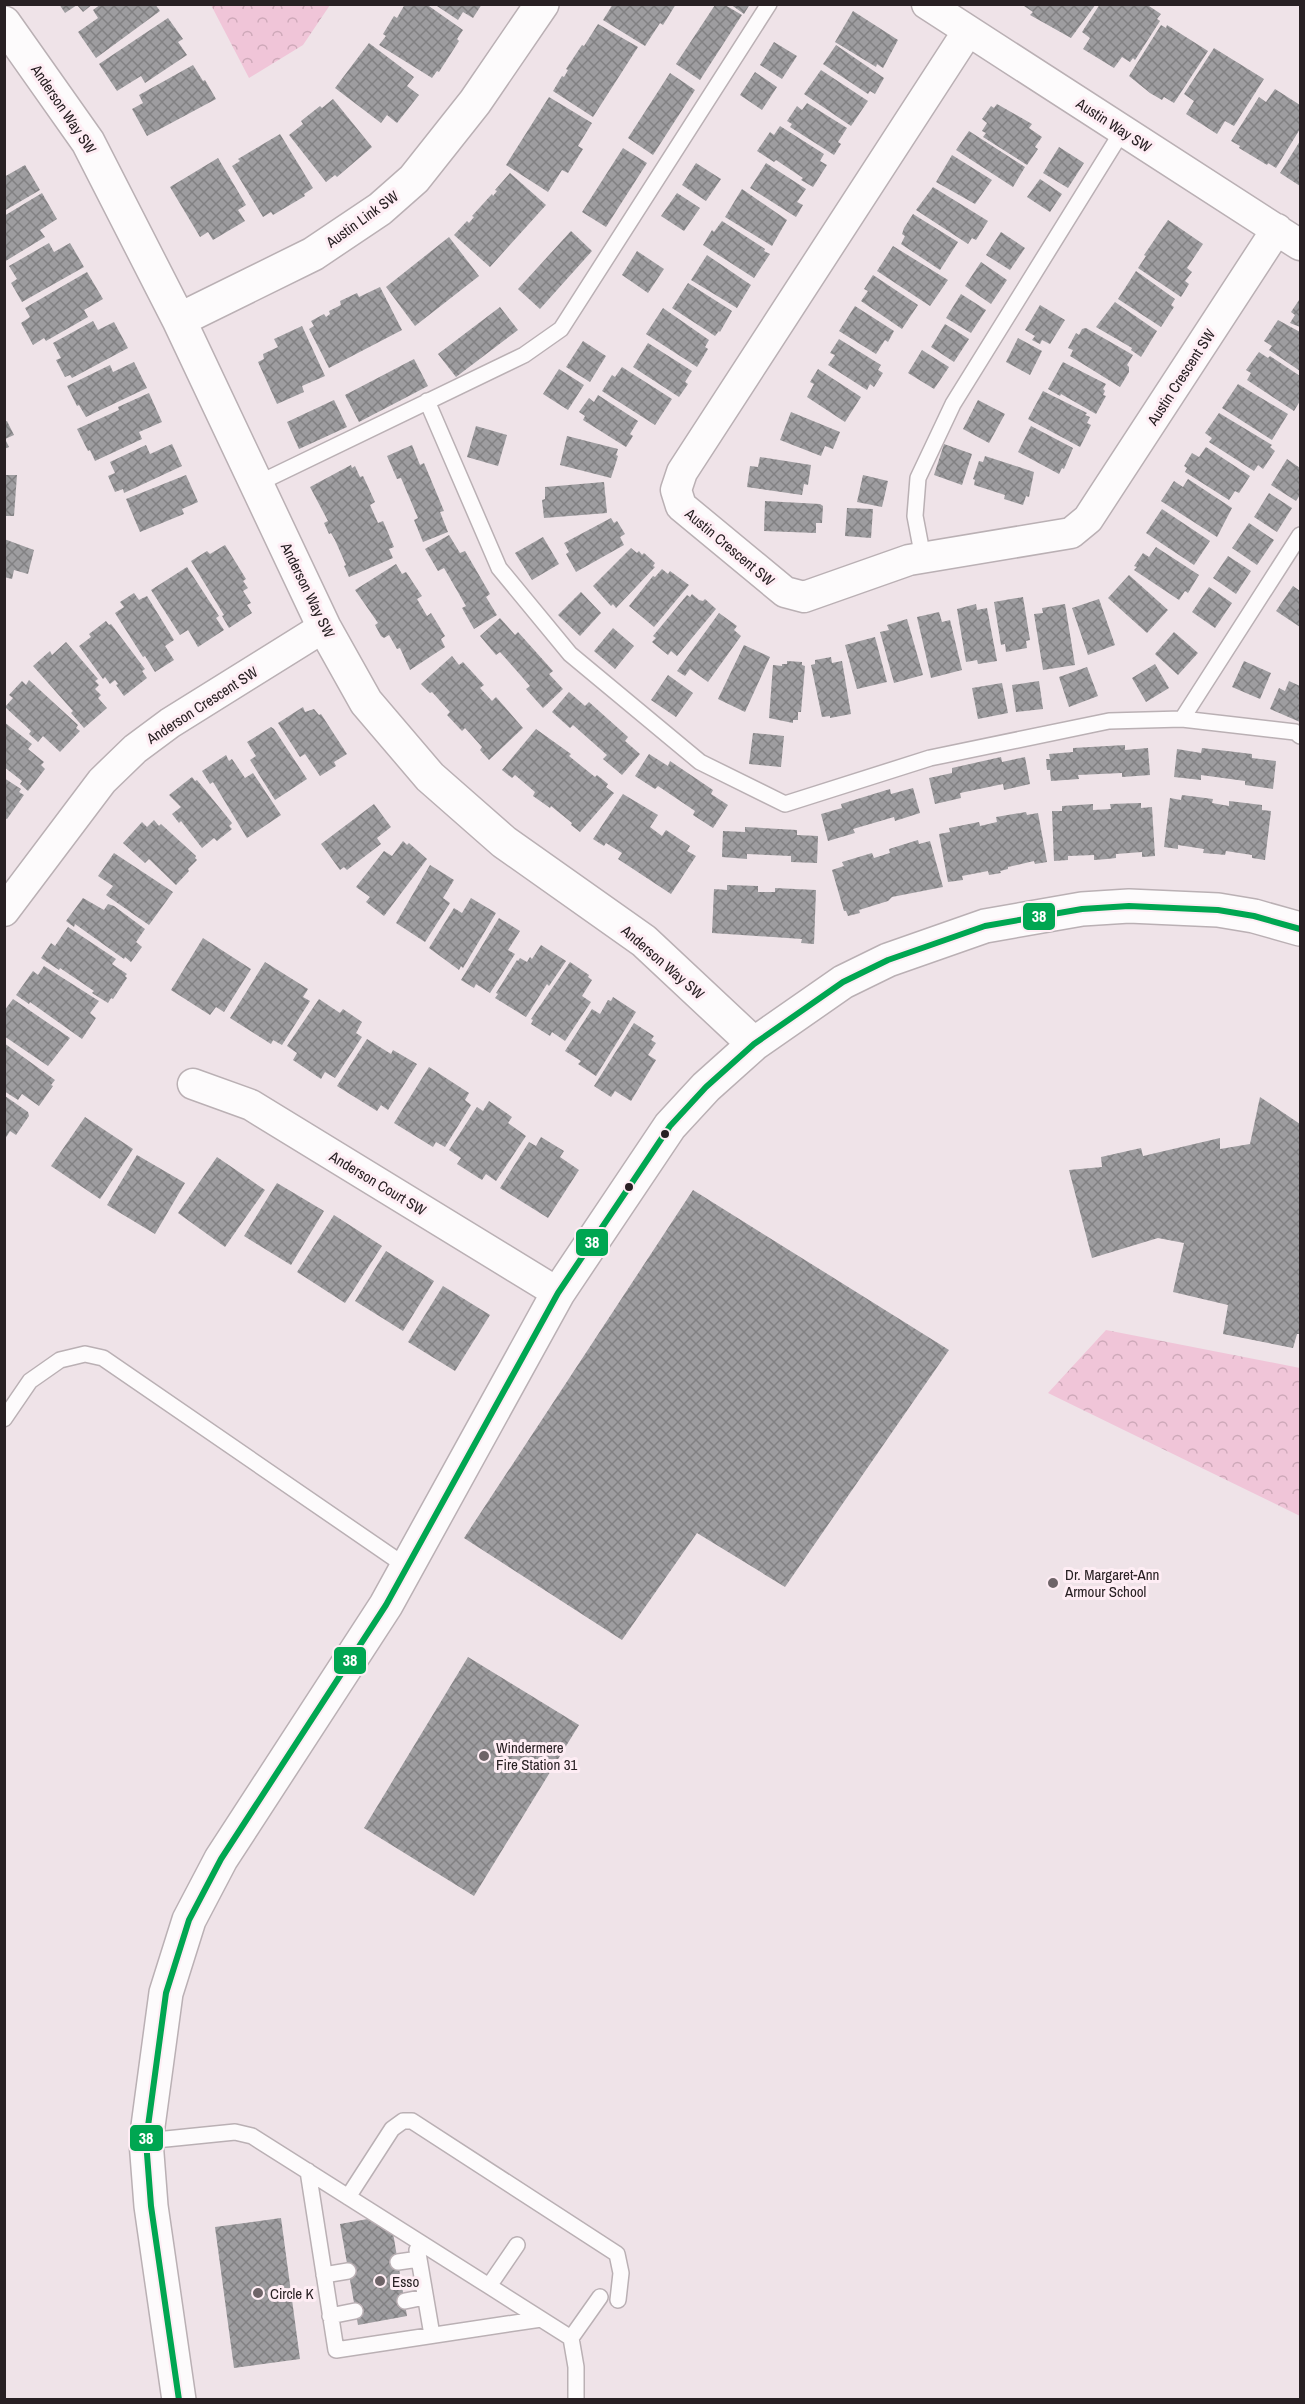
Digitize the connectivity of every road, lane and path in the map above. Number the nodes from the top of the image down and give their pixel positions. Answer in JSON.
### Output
{"nodes":[{"id":1,"x":542,"y":4,"type":"edge"},
{"id":2,"x":769,"y":4,"type":"edge"},
{"id":3,"x":927,"y":4,"type":"edge"},
{"id":4,"x":4,"y":23,"type":"edge"},
{"id":5,"x":969,"y":31,"type":"junction"},
{"id":6,"x":1123,"y":130,"type":"junction"},
{"id":7,"x":1289,"y":237,"type":"edge"},
{"id":8,"x":179,"y":320,"type":"junction"},
{"id":9,"x":427,"y":401,"type":"junction"},
{"id":10,"x":257,"y":484,"type":"junction"},
{"id":11,"x":1300,"y":535,"type":"edge"},
{"id":12,"x":922,"y":558,"type":"junction"},
{"id":13,"x":324,"y":627,"type":"junction"},
{"id":14,"x":1182,"y":718,"type":"junction"},
{"id":15,"x":1300,"y":736,"type":"edge"},
{"id":16,"x":4,"y":912,"type":"edge"},
{"id":17,"x":1300,"y":929,"type":"edge"},
{"id":18,"x":754,"y":1044,"type":"junction"},
{"id":19,"x":193,"y":1084,"type":"dead end"},
{"id":20,"x":558,"y":1293,"type":"junction"},
{"id":21,"x":4,"y":1419,"type":"edge"},
{"id":22,"x":407,"y":1567,"type":"junction"},
{"id":23,"x":146,"y":2141,"type":"junction"},
{"id":24,"x":308,"y":2171,"type":"junction"},
{"id":25,"x":348,"y":2197,"type":"junction"},
{"id":26,"x":415,"y":2239,"type":"junction"},
{"id":27,"x":517,"y":2245,"type":"dead end"},
{"id":28,"x":419,"y":2259,"type":"junction"},
{"id":29,"x":398,"y":2262,"type":"dead end"},
{"id":30,"x":348,"y":2271,"type":"dead end"},
{"id":31,"x":324,"y":2275,"type":"junction"},
{"id":32,"x":489,"y":2286,"type":"junction"},
{"id":33,"x":425,"y":2297,"type":"junction"},
{"id":34,"x":600,"y":2297,"type":"dead end"},
{"id":35,"x":618,"y":2300,"type":"dead end"},
{"id":36,"x":405,"y":2301,"type":"dead end"},
{"id":37,"x":355,"y":2311,"type":"dead end"},
{"id":38,"x":330,"y":2316,"type":"junction"},
{"id":39,"x":541,"y":2319,"type":"junction"},
{"id":40,"x":432,"y":2336,"type":"junction"},
{"id":41,"x":571,"y":2338,"type":"junction"},
{"id":42,"x":179,"y":2400,"type":"edge"},
{"id":43,"x":576,"y":2400,"type":"edge"}],
"edges":[{"from":1,"to":8,"type":"street","name":"Austin Link SW"},
{"from":2,"to":9,"type":"lane"},
{"from":3,"to":5,"type":"street","name":"Austin Way SW"},
{"from":4,"to":8,"type":"street","name":"Anderson Way SW"},
{"from":5,"to":6,"type":"street","name":"Austin Way SW"},
{"from":5,"to":12,"type":"street","name":"Austin Crescent SW"},
{"from":6,"to":7,"type":"street","name":"Austin Way SW"},
{"from":6,"to":12,"type":"lane"},
{"from":7,"to":12,"type":"street","name":"Austin Crescent SW"},
{"from":8,"to":10,"type":"street","name":"Anderson Way SW"},
{"from":9,"to":10,"type":"lane"},
{"from":9,"to":14,"type":"lane"},
{"from":10,"to":13,"type":"street","name":"Anderson Way SW"},
{"from":11,"to":14,"type":"lane"},
{"from":13,"to":16,"type":"street","name":"Anderson Crescent SW"},
{"from":13,"to":18,"type":"street","name":"Anderson Way SW"},
{"from":14,"to":15,"type":"lane"},
{"from":17,"to":18,"type":"street"},
{"from":18,"to":20,"type":"street"},
{"from":19,"to":20,"type":"street","name":"Anderson Court SW"},
{"from":20,"to":22,"type":"street"},
{"from":21,"to":22,"type":"lane"},
{"from":22,"to":23,"type":"street"},
{"from":23,"to":24,"type":"lane"},
{"from":23,"to":42,"type":"street"},
{"from":24,"to":25,"type":"lane"},
{"from":24,"to":31,"type":"lane"},
{"from":25,"to":26,"type":"lane"},
{"from":25,"to":35,"type":"lane"},
{"from":26,"to":28,"type":"lane"},
{"from":26,"to":32,"type":"lane"},
{"from":27,"to":32,"type":"lane"},
{"from":28,"to":29,"type":"lane"},
{"from":28,"to":33,"type":"lane"},
{"from":30,"to":31,"type":"lane"},
{"from":31,"to":38,"type":"lane"},
{"from":32,"to":39,"type":"lane"},
{"from":33,"to":36,"type":"lane"},
{"from":33,"to":40,"type":"lane"},
{"from":34,"to":41,"type":"lane"},
{"from":37,"to":38,"type":"lane"},
{"from":38,"to":40,"type":"lane"},
{"from":39,"to":40,"type":"lane"},
{"from":39,"to":41,"type":"lane"},
{"from":41,"to":43,"type":"lane"}]}
